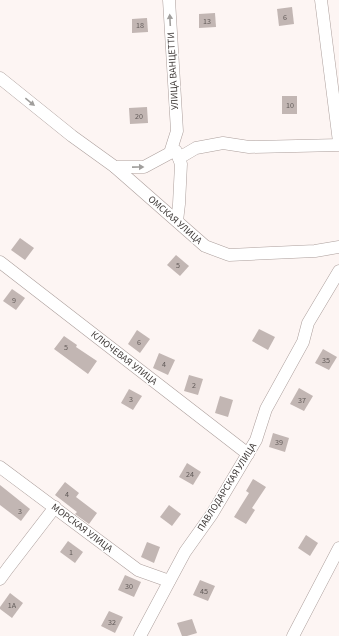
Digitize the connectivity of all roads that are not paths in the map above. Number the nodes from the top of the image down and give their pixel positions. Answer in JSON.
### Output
{"nodes":[{"id":1,"x":169,"y":0,"type":"edge"},
{"id":2,"x":321,"y":0,"type":"edge"},
{"id":3,"x":0,"y":78,"type":"edge"},
{"id":4,"x":174,"y":142,"type":"junction"},
{"id":5,"x":339,"y":142,"type":"edge"},
{"id":6,"x":339,"y":145,"type":"edge"},
{"id":7,"x":179,"y":158,"type":"junction"},
{"id":8,"x":115,"y":167,"type":"junction"},
{"id":9,"x":177,"y":221,"type":"junction"},
{"id":10,"x":339,"y":246,"type":"edge"},
{"id":11,"x":0,"y":262,"type":"edge"},
{"id":12,"x":339,"y":271,"type":"edge"},
{"id":13,"x":248,"y":454,"type":"junction"},
{"id":14,"x":0,"y":467,"type":"edge"},
{"id":15,"x":55,"y":507,"type":"junction"},
{"id":16,"x":339,"y":548,"type":"edge"},
{"id":17,"x":0,"y":580,"type":"edge"},
{"id":18,"x":169,"y":581,"type":"junction"},
{"id":19,"x":140,"y":636,"type":"edge"},
{"id":20,"x":293,"y":636,"type":"edge"}],
"edges":[{"from":4,"to":1,"type":"street","name":"УЛИЦА ВАНЦЕТТИ","one_way":true},
{"from":2,"to":5,"type":"street"},
{"from":3,"to":8,"type":"street","name":"ОМСКАЯ УЛИЦА","one_way":true},
{"from":4,"to":7,"type":"street"},
{"from":8,"to":4,"type":"street","one_way":true},
{"from":6,"to":7,"type":"street"},
{"from":7,"to":9,"type":"street"},
{"from":8,"to":9,"type":"street","name":"ОМСКАЯ УЛИЦА"},
{"from":9,"to":10,"type":"street","name":"ОМСКАЯ УЛИЦА"},
{"from":11,"to":13,"type":"street","name":"КЛЮЧЕВАЯ УЛИЦА"},
{"from":12,"to":13,"type":"street","name":"ПАВЛОДАРСКАЯ УЛИЦА"},
{"from":13,"to":18,"type":"street","name":"ПАВЛОДАРСКАЯ УЛИЦА"},
{"from":14,"to":15,"type":"street","name":"МОРСКАЯ УЛИЦА"},
{"from":15,"to":17,"type":"street"},
{"from":15,"to":18,"type":"street","name":"МОРСКАЯ УЛИЦА"},
{"from":16,"to":20,"type":"street"},
{"from":18,"to":19,"type":"street","name":"ПАВЛОДАРСКАЯ УЛИЦА"}]}
